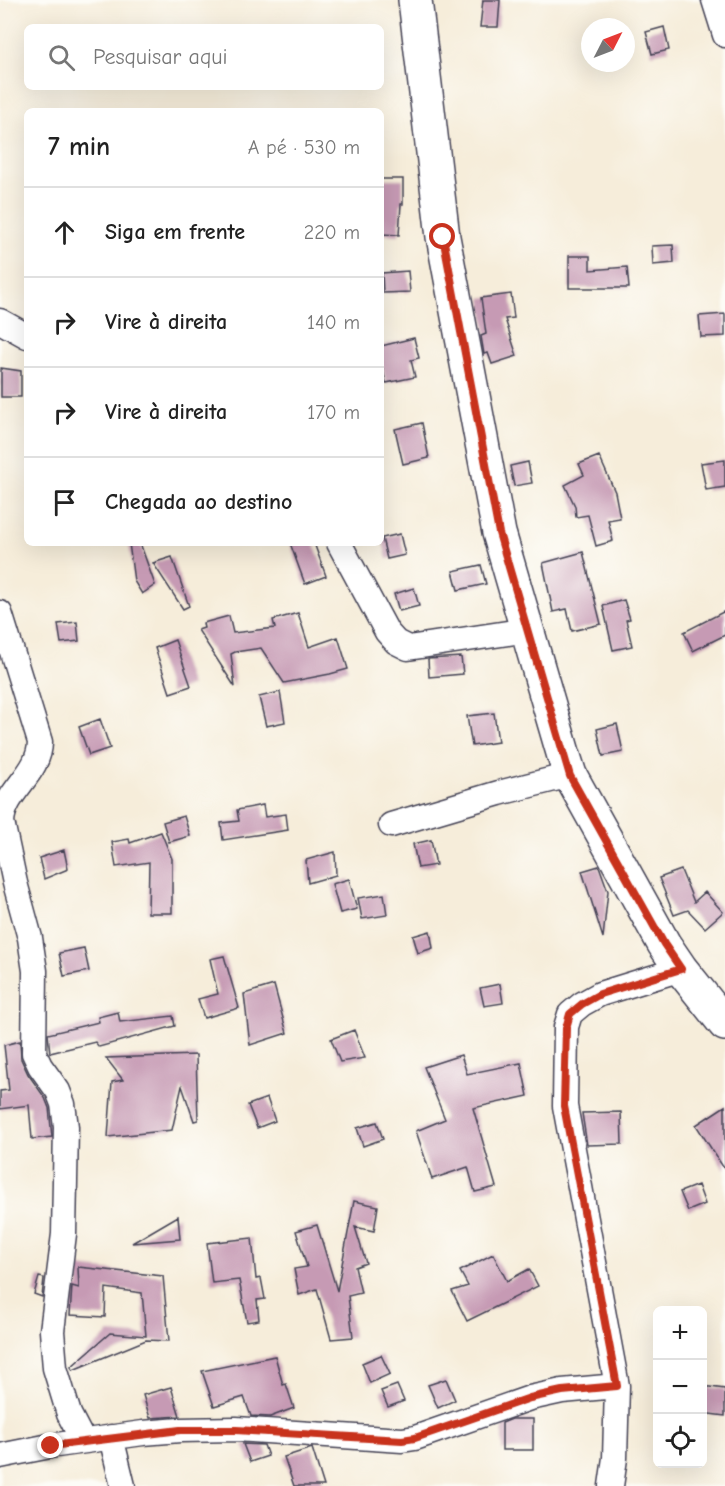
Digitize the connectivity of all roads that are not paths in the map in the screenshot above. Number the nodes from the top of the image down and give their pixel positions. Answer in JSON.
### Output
{"nodes":[{"id":1,"x":415,"y":0,"type":"edge"},
{"id":2,"x":714,"y":0,"type":"edge"},
{"id":3,"x":725,"y":35,"type":"edge"},
{"id":4,"x":0,"y":321,"type":"edge"},
{"id":5,"x":24,"y":334,"type":"edge"},
{"id":6,"x":341,"y":546,"type":"edge"},
{"id":7,"x":0,"y":613,"type":"edge"},
{"id":8,"x":528,"y":630,"type":"junction"},
{"id":9,"x":570,"y":776,"type":"junction"},
{"id":10,"x":391,"y":825,"type":"dead end"},
{"id":11,"x":681,"y":969,"type":"junction"},
{"id":12,"x":725,"y":1024,"type":"edge"},
{"id":13,"x":617,"y":1386,"type":"junction"},
{"id":14,"x":111,"y":1437,"type":"junction"},
{"id":15,"x":83,"y":1441,"type":"junction"},
{"id":16,"x":0,"y":1456,"type":"edge"},
{"id":17,"x":123,"y":1486,"type":"edge"},
{"id":18,"x":611,"y":1486,"type":"edge"}],
"edges":[{"from":1,"to":8,"type":"street"},
{"from":2,"to":3,"type":"street"},
{"from":4,"to":5,"type":"street"},
{"from":6,"to":8,"type":"street"},
{"from":7,"to":15,"type":"street"},
{"from":8,"to":9,"type":"street"},
{"from":9,"to":10,"type":"street"},
{"from":9,"to":11,"type":"street"},
{"from":11,"to":12,"type":"street"},
{"from":11,"to":13,"type":"street"},
{"from":13,"to":14,"type":"street"},
{"from":13,"to":18,"type":"street"},
{"from":14,"to":15,"type":"street"},
{"from":14,"to":17,"type":"street"},
{"from":15,"to":16,"type":"street"}]}
